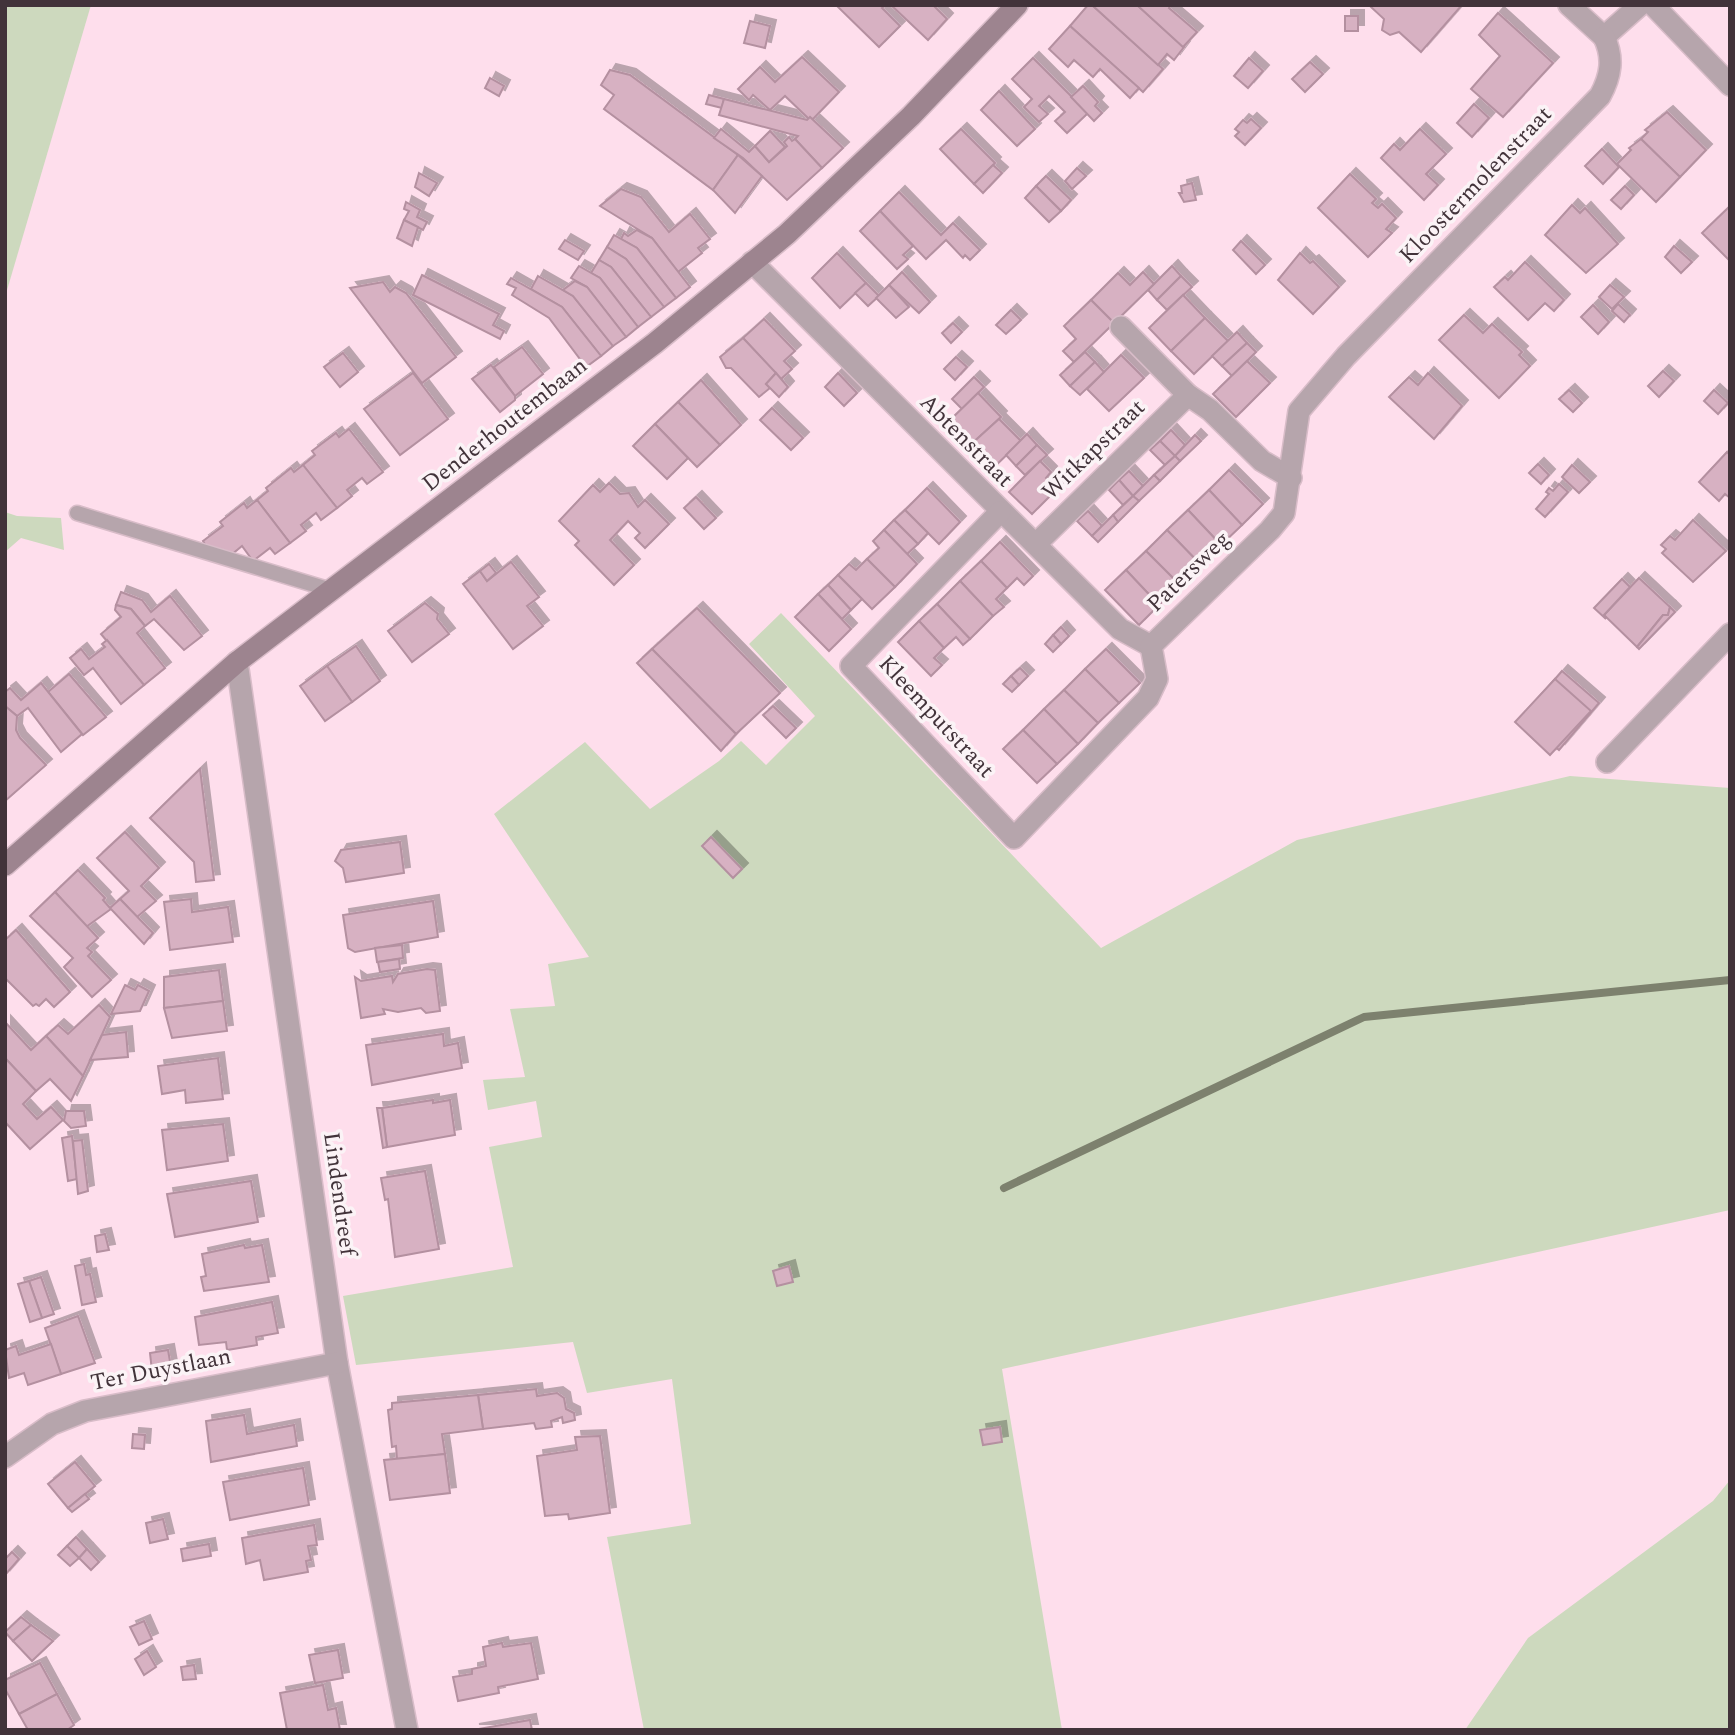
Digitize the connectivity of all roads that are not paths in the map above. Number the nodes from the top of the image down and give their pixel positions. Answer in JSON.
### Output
{"nodes":[{"id":1,"x":1017,"y":5,"type":"edge"},
{"id":2,"x":1569,"y":5,"type":"edge"},
{"id":3,"x":1640,"y":5,"type":"edge"},
{"id":4,"x":1653,"y":5,"type":"edge"},
{"id":5,"x":1605,"y":37,"type":"junction"},
{"id":6,"x":1730,"y":85,"type":"edge"},
{"id":7,"x":752,"y":262,"type":"junction"},
{"id":8,"x":1121,"y":327,"type":"dead end"},
{"id":9,"x":1346,"y":356,"type":"joint"},
{"id":10,"x":1188,"y":395,"type":"junction"},
{"id":11,"x":1291,"y":478,"type":"junction"},
{"id":12,"x":1000,"y":512,"type":"junction"},
{"id":13,"x":77,"y":513,"type":"dead end"},
{"id":14,"x":1037,"y":543,"type":"junction"},
{"id":15,"x":331,"y":590,"type":"junction"},
{"id":16,"x":1730,"y":634,"type":"edge"},
{"id":17,"x":1152,"y":646,"type":"junction"},
{"id":18,"x":237,"y":663,"type":"junction"},
{"id":19,"x":1607,"y":762,"type":"dead end"},
{"id":20,"x":1014,"y":838,"type":"joint"},
{"id":21,"x":5,"y":865,"type":"edge"},
{"id":22,"x":337,"y":1363,"type":"junction"},
{"id":23,"x":5,"y":1457,"type":"edge"},
{"id":24,"x":407,"y":1730,"type":"edge"}],
"edges":[{"from":1,"to":7,"type":"street","name":"Denderhoutembaan"},
{"from":2,"to":5,"type":"street"},
{"from":3,"to":5,"type":"street"},
{"from":4,"to":6,"type":"street"},
{"from":5,"to":9,"type":"street","name":"Kloostermolenstraat"},
{"from":7,"to":12,"type":"street","name":"Abtenstraat"},
{"from":7,"to":15,"type":"street","name":"Denderhoutembaan"},
{"from":8,"to":10,"type":"street"},
{"from":9,"to":11,"type":"street","name":"Patersweg"},
{"from":10,"to":11,"type":"street"},
{"from":10,"to":14,"type":"street","name":"Witkapstraat"},
{"from":11,"to":17,"type":"street","name":"Patersweg"},
{"from":12,"to":14,"type":"street","name":"Abtenstraat"},
{"from":12,"to":20,"type":"street","name":"Kleemputstraat"},
{"from":13,"to":15,"type":"lane"},
{"from":14,"to":17,"type":"street","name":"Abtenstraat"},
{"from":15,"to":18,"type":"street","name":"Denderhoutembaan"},
{"from":16,"to":19,"type":"street"},
{"from":17,"to":20,"type":"street","name":"Patersweg"},
{"from":18,"to":21,"type":"street","name":"Denderhoutembaan"},
{"from":18,"to":22,"type":"street","name":"Lindendreef"},
{"from":22,"to":23,"type":"street","name":"Ter Duystlaan"},
{"from":22,"to":24,"type":"street","name":"Lindendreef"}]}
